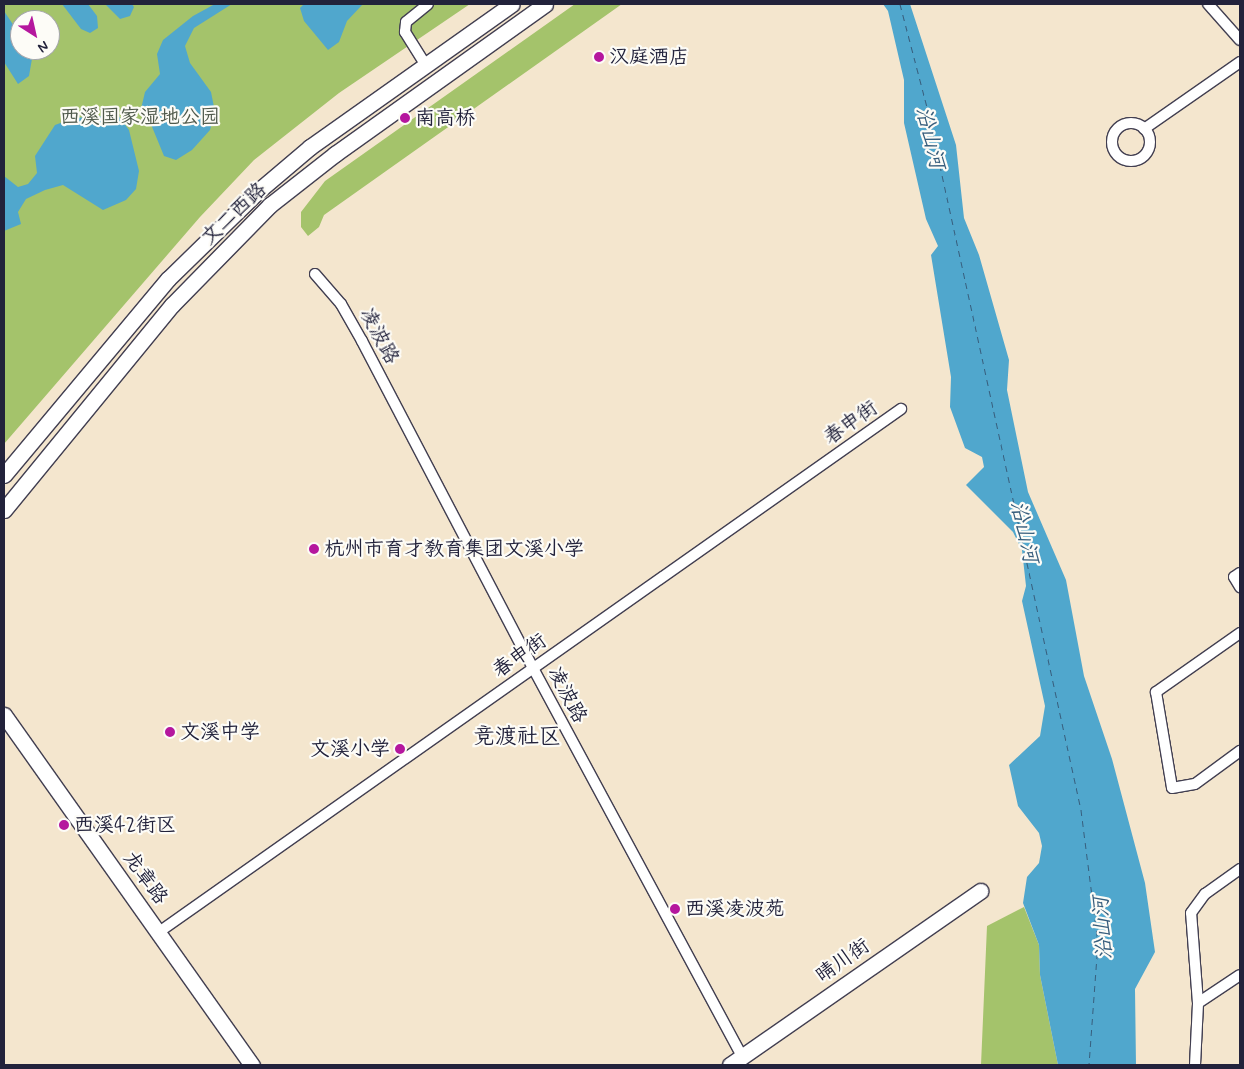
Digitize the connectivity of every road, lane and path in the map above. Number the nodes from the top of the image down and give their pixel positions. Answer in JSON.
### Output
{"nodes":[{"id":1,"x":428,"y":4,"type":"edge"},
{"id":2,"x":545,"y":4,"type":"edge"},
{"id":3,"x":1208,"y":4,"type":"edge"},
{"id":4,"x":503,"y":6,"type":"edge"},
{"id":5,"x":1240,"y":40,"type":"edge"},
{"id":6,"x":1240,"y":62,"type":"edge"},
{"id":7,"x":425,"y":64,"type":"junction"},
{"id":8,"x":1144,"y":129,"type":"dead end"},
{"id":9,"x":315,"y":274,"type":"dead end"},
{"id":10,"x":901,"y":409,"type":"dead end"},
{"id":11,"x":4,"y":475,"type":"edge"},
{"id":12,"x":4,"y":510,"type":"edge"},
{"id":13,"x":1240,"y":572,"type":"edge"},
{"id":14,"x":1240,"y":587,"type":"edge"},
{"id":15,"x":1240,"y":633,"type":"edge"},
{"id":16,"x":533,"y":668,"type":"junction"},
{"id":17,"x":4,"y":715,"type":"edge"},
{"id":18,"x":1240,"y":751,"type":"edge"},
{"id":19,"x":1240,"y":869,"type":"edge"},
{"id":20,"x":980,"y":890,"type":"dead end"},
{"id":21,"x":159,"y":932,"type":"junction"},
{"id":22,"x":1240,"y":975,"type":"edge"},
{"id":23,"x":1198,"y":1003,"type":"junction"},
{"id":24,"x":736,"y":1061,"type":"edge"},
{"id":25,"x":252,"y":1065,"type":"edge"},
{"id":26,"x":1194,"y":1065,"type":"edge"}],
"edges":[{"from":1,"to":7,"type":"street"},
{"from":2,"to":12,"type":"main road","name":"文二西路"},
{"from":3,"to":5,"type":"street"},
{"from":4,"to":7,"type":"main road","name":"文二西路"},
{"from":6,"to":8,"type":"street"},
{"from":7,"to":11,"type":"main road","name":"文二西路"},
{"from":9,"to":16,"type":"street","name":"凌波路"},
{"from":10,"to":16,"type":"street","name":"春申街"},
{"from":13,"to":14,"type":"street"},
{"from":15,"to":18,"type":"street"},
{"from":16,"to":21,"type":"street","name":"春申街"},
{"from":16,"to":24,"type":"street","name":"凌波路"},
{"from":17,"to":21,"type":"main road","name":"龙章路"},
{"from":19,"to":23,"type":"street"},
{"from":20,"to":24,"type":"main road","name":"晴川街"},
{"from":21,"to":25,"type":"main road","name":"龙章路"},
{"from":22,"to":23,"type":"street"},
{"from":23,"to":26,"type":"street"}]}
